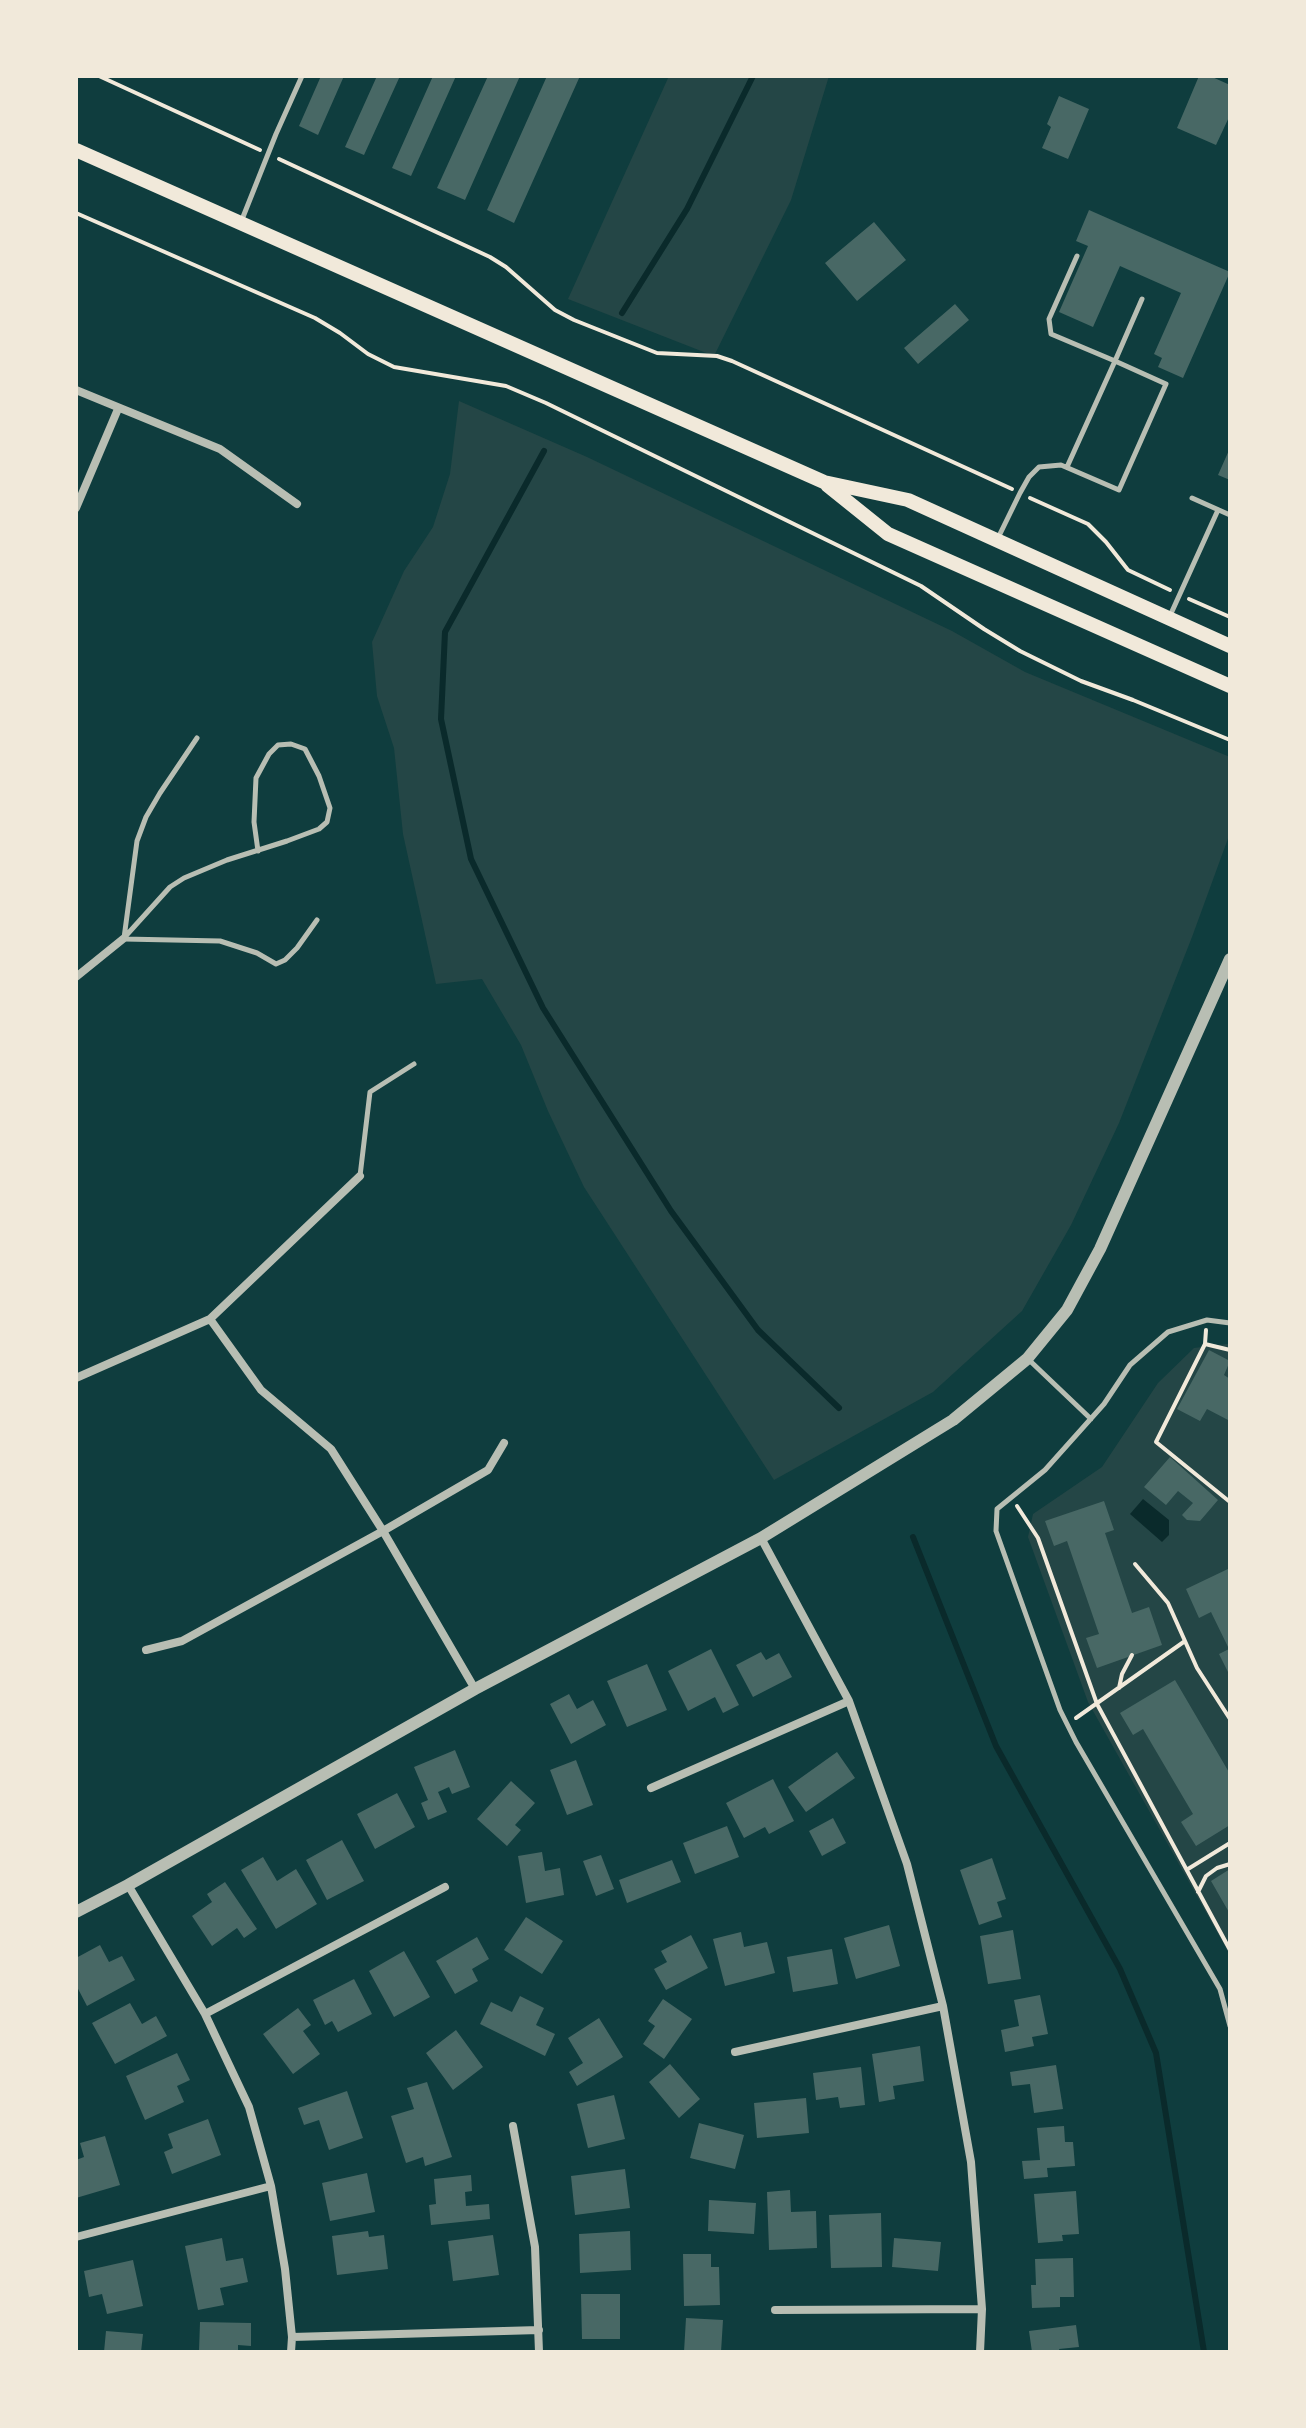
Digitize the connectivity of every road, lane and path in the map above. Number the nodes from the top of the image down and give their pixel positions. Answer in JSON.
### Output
{"nodes":[{"id":1,"x":99,"y":76,"type":"edge"},
{"id":2,"x":302,"y":76,"type":"edge"},
{"id":3,"x":76,"y":150,"type":"edge"},
{"id":4,"x":268,"y":154,"type":"junction"},
{"id":5,"x":76,"y":213,"type":"edge"},
{"id":6,"x":240,"y":223,"type":"junction"},
{"id":7,"x":1077,"y":256,"type":"dead end"},
{"id":8,"x":1142,"y":299,"type":"dead end"},
{"id":9,"x":1115,"y":361,"type":"junction"},
{"id":10,"x":76,"y":390,"type":"edge"},
{"id":11,"x":118,"y":409,"type":"junction"},
{"id":12,"x":1067,"y":467,"type":"junction"},
{"id":13,"x":824,"y":482,"type":"junction"},
{"id":14,"x":1020,"y":493,"type":"junction"},
{"id":15,"x":1192,"y":498,"type":"dead end"},
{"id":16,"x":297,"y":504,"type":"dead end"},
{"id":17,"x":76,"y":508,"type":"edge"},
{"id":18,"x":1218,"y":510,"type":"junction"},
{"id":19,"x":1230,"y":515,"type":"edge"},
{"id":20,"x":997,"y":540,"type":"junction"},
{"id":21,"x":1180,"y":594,"type":"junction"},
{"id":22,"x":1230,"y":617,"type":"edge"},
{"id":23,"x":1169,"y":619,"type":"junction"},
{"id":24,"x":1230,"y":646,"type":"edge"},
{"id":25,"x":1230,"y":686,"type":"edge"},
{"id":26,"x":197,"y":738,"type":"dead end"},
{"id":27,"x":1230,"y":740,"type":"edge"},
{"id":28,"x":258,"y":851,"type":"junction"},
{"id":29,"x":317,"y":920,"type":"dead end"},
{"id":30,"x":123,"y":939,"type":"junction"},
{"id":31,"x":1230,"y":959,"type":"edge"},
{"id":32,"x":76,"y":977,"type":"edge"},
{"id":33,"x":414,"y":1064,"type":"dead end"},
{"id":34,"x":360,"y":1176,"type":"joint"},
{"id":35,"x":210,"y":1319,"type":"junction"},
{"id":36,"x":1207,"y":1320,"type":"junction"},
{"id":37,"x":1230,"y":1323,"type":"edge"},
{"id":38,"x":1205,"y":1344,"type":"junction"},
{"id":39,"x":1230,"y":1350,"type":"edge"},
{"id":40,"x":1027,"y":1359,"type":"junction"},
{"id":41,"x":76,"y":1378,"type":"edge"},
{"id":42,"x":1091,"y":1419,"type":"junction"},
{"id":43,"x":504,"y":1443,"type":"dead end"},
{"id":44,"x":1011,"y":1497,"type":"junction"},
{"id":45,"x":1230,"y":1502,"type":"edge"},
{"id":46,"x":383,"y":1531,"type":"junction"},
{"id":47,"x":761,"y":1538,"type":"junction"},
{"id":48,"x":1135,"y":1564,"type":"dead end"},
{"id":49,"x":1185,"y":1641,"type":"junction"},
{"id":50,"x":146,"y":1650,"type":"dead end"},
{"id":51,"x":1132,"y":1655,"type":"dead end"},
{"id":52,"x":475,"y":1689,"type":"junction"},
{"id":53,"x":1118,"y":1691,"type":"junction"},
{"id":54,"x":849,"y":1701,"type":"junction"},
{"id":55,"x":1097,"y":1704,"type":"junction"},
{"id":56,"x":1230,"y":1719,"type":"edge"},
{"id":57,"x":1067,"y":1724,"type":"junction"},
{"id":58,"x":651,"y":1788,"type":"dead end"},
{"id":59,"x":1230,"y":1843,"type":"edge"},
{"id":60,"x":1230,"y":1864,"type":"edge"},
{"id":61,"x":1187,"y":1869,"type":"junction"},
{"id":62,"x":128,"y":1885,"type":"junction"},
{"id":63,"x":445,"y":1887,"type":"dead end"},
{"id":64,"x":1198,"y":1892,"type":"junction"},
{"id":65,"x":76,"y":1912,"type":"edge"},
{"id":66,"x":1230,"y":1950,"type":"edge"},
{"id":67,"x":943,"y":2006,"type":"junction"},
{"id":68,"x":205,"y":2014,"type":"junction"},
{"id":69,"x":1230,"y":2026,"type":"edge"},
{"id":70,"x":735,"y":2052,"type":"dead end"},
{"id":71,"x":513,"y":2126,"type":"dead end"},
{"id":72,"x":271,"y":2186,"type":"junction"},
{"id":73,"x":76,"y":2237,"type":"edge"},
{"id":74,"x":982,"y":2309,"type":"junction"},
{"id":75,"x":775,"y":2310,"type":"dead end"},
{"id":76,"x":539,"y":2330,"type":"junction"},
{"id":77,"x":292,"y":2337,"type":"junction"},
{"id":78,"x":291,"y":2352,"type":"edge"},
{"id":79,"x":539,"y":2352,"type":"edge"},
{"id":80,"x":980,"y":2352,"type":"edge"}],
"edges":[{"from":1,"to":4,"type":"path"},
{"from":2,"to":4,"type":"lane"},
{"from":3,"to":6,"type":"main road"},
{"from":4,"to":6,"type":"lane"},
{"from":4,"to":14,"type":"path"},
{"from":5,"to":27,"type":"path"},
{"from":6,"to":13,"type":"main road"},
{"from":7,"to":9,"type":"lane"},
{"from":8,"to":9,"type":"lane"},
{"from":9,"to":12,"type":"lane"},
{"from":9,"to":12,"type":"lane"},
{"from":10,"to":11,"type":"street"},
{"from":11,"to":16,"type":"street"},
{"from":11,"to":17,"type":"street"},
{"from":12,"to":14,"type":"lane"},
{"from":13,"to":20,"type":"main road"},
{"from":13,"to":25,"type":"main road"},
{"from":14,"to":20,"type":"lane"},
{"from":14,"to":21,"type":"path"},
{"from":15,"to":18,"type":"lane"},
{"from":18,"to":19,"type":"lane"},
{"from":18,"to":21,"type":"lane"},
{"from":20,"to":23,"type":"main road"},
{"from":21,"to":22,"type":"path"},
{"from":21,"to":23,"type":"lane"},
{"from":23,"to":24,"type":"main road"},
{"from":26,"to":30,"type":"lane"},
{"from":28,"to":28,"type":"lane"},
{"from":28,"to":30,"type":"lane"},
{"from":29,"to":30,"type":"lane"},
{"from":30,"to":32,"type":"street"},
{"from":31,"to":40,"type":"street"},
{"from":33,"to":34,"type":"lane"},
{"from":34,"to":35,"type":"street"},
{"from":35,"to":41,"type":"street"},
{"from":35,"to":46,"type":"street"},
{"from":36,"to":37,"type":"lane"},
{"from":36,"to":38,"type":"path"},
{"from":36,"to":42,"type":"lane"},
{"from":38,"to":39,"type":"path"},
{"from":38,"to":45,"type":"path"},
{"from":40,"to":42,"type":"lane"},
{"from":40,"to":47,"type":"street"},
{"from":42,"to":44,"type":"lane"},
{"from":43,"to":46,"type":"street"},
{"from":44,"to":55,"type":"path"},
{"from":44,"to":57,"type":"lane"},
{"from":46,"to":50,"type":"street"},
{"from":46,"to":52,"type":"street"},
{"from":47,"to":52,"type":"street"},
{"from":47,"to":54,"type":"street"},
{"from":48,"to":49,"type":"path"},
{"from":49,"to":53,"type":"path"},
{"from":49,"to":56,"type":"path"},
{"from":51,"to":53,"type":"path"},
{"from":52,"to":62,"type":"street"},
{"from":53,"to":55,"type":"path"},
{"from":54,"to":58,"type":"street"},
{"from":54,"to":67,"type":"street"},
{"from":55,"to":57,"type":"path"},
{"from":55,"to":61,"type":"path"},
{"from":57,"to":69,"type":"lane"},
{"from":59,"to":61,"type":"path"},
{"from":60,"to":64,"type":"path"},
{"from":61,"to":64,"type":"path"},
{"from":62,"to":65,"type":"street"},
{"from":62,"to":68,"type":"street"},
{"from":63,"to":68,"type":"street"},
{"from":64,"to":66,"type":"path"},
{"from":67,"to":70,"type":"street"},
{"from":67,"to":74,"type":"street"},
{"from":68,"to":72,"type":"street"},
{"from":71,"to":76,"type":"street"},
{"from":72,"to":73,"type":"street"},
{"from":72,"to":77,"type":"street"},
{"from":74,"to":75,"type":"street"},
{"from":74,"to":80,"type":"street"},
{"from":76,"to":77,"type":"street"},
{"from":76,"to":79,"type":"street"},
{"from":77,"to":78,"type":"street"}]}
